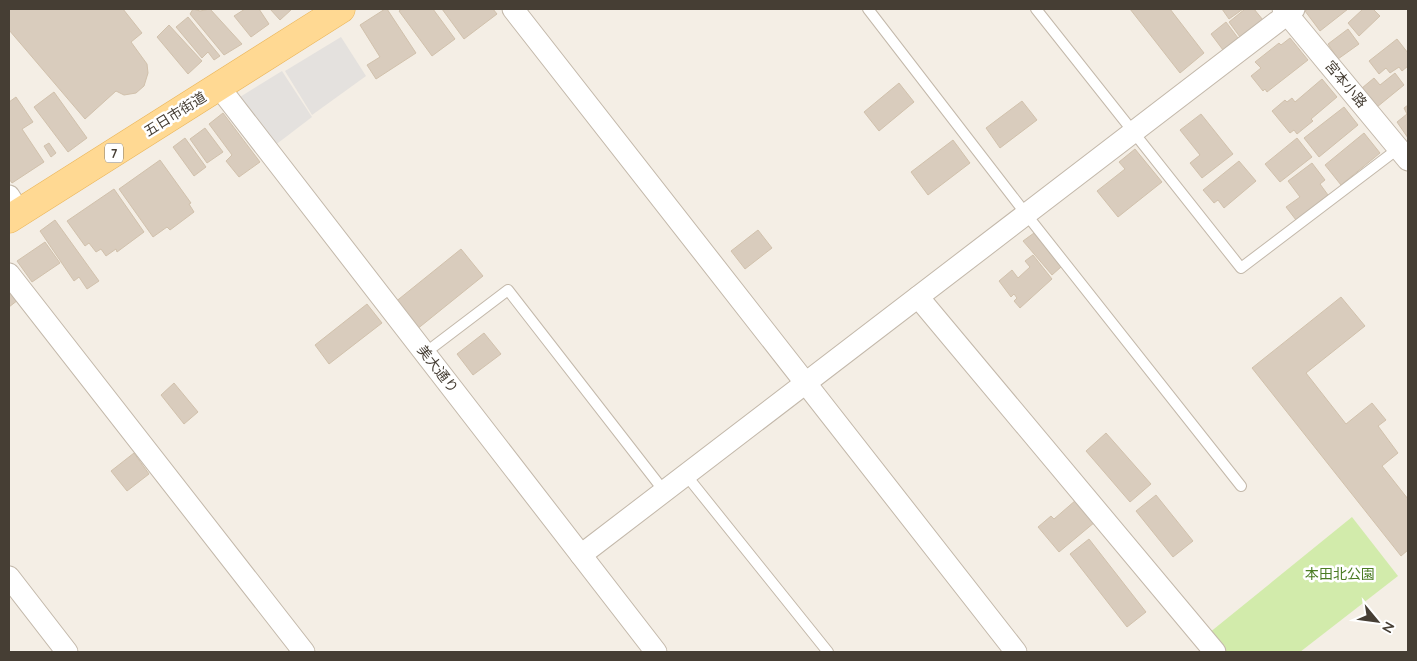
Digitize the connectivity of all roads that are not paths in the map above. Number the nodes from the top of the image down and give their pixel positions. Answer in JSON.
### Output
{"nodes":[{"id":1,"x":513,"y":9,"type":"edge"},
{"id":2,"x":868,"y":9,"type":"edge"},
{"id":3,"x":1036,"y":9,"type":"edge"},
{"id":4,"x":332,"y":11,"type":"edge"},
{"id":5,"x":1288,"y":11,"type":"edge"},
{"id":6,"x":219,"y":87,"type":"junction"},
{"id":7,"x":1134,"y":132,"type":"junction"},
{"id":8,"x":1404,"y":154,"type":"edge"},
{"id":9,"x":12,"y":209,"type":"edge"},
{"id":10,"x":1026,"y":214,"type":"junction"},
{"id":11,"x":9,"y":274,"type":"edge"},
{"id":12,"x":918,"y":297,"type":"junction"},
{"id":13,"x":425,"y":353,"type":"junction"},
{"id":14,"x":805,"y":383,"type":"junction"},
{"id":15,"x":686,"y":475,"type":"junction"},
{"id":16,"x":1241,"y":486,"type":"dead end"},
{"id":17,"x":664,"y":492,"type":"junction"},
{"id":18,"x":581,"y":555,"type":"junction"},
{"id":19,"x":9,"y":577,"type":"edge"},
{"id":20,"x":67,"y":652,"type":"edge"},
{"id":21,"x":304,"y":652,"type":"edge"},
{"id":22,"x":656,"y":652,"type":"edge"},
{"id":23,"x":828,"y":652,"type":"edge"},
{"id":24,"x":1016,"y":652,"type":"edge"},
{"id":25,"x":1215,"y":652,"type":"edge"}],
"edges":[{"from":1,"to":14,"type":"street"},
{"from":2,"to":10,"type":"lane"},
{"from":3,"to":7,"type":"lane"},
{"from":4,"to":6,"type":"main road","name":"五日市街道","number":"7"},
{"from":5,"to":7,"type":"street"},
{"from":5,"to":8,"type":"street","name":"宮本小路"},
{"from":6,"to":9,"type":"main road","name":"五日市街道","number":"7"},
{"from":6,"to":13,"type":"street","name":"美大通り"},
{"from":7,"to":8,"type":"lane"},
{"from":7,"to":10,"type":"street"},
{"from":10,"to":12,"type":"street"},
{"from":10,"to":16,"type":"lane"},
{"from":11,"to":21,"type":"street"},
{"from":12,"to":14,"type":"street"},
{"from":12,"to":25,"type":"street"},
{"from":13,"to":17,"type":"lane"},
{"from":13,"to":18,"type":"street","name":"美大通り"},
{"from":14,"to":15,"type":"street"},
{"from":14,"to":24,"type":"street"},
{"from":15,"to":17,"type":"street"},
{"from":15,"to":23,"type":"lane"},
{"from":17,"to":18,"type":"street"},
{"from":18,"to":22,"type":"street","name":"美大通り"},
{"from":19,"to":20,"type":"street"}]}
